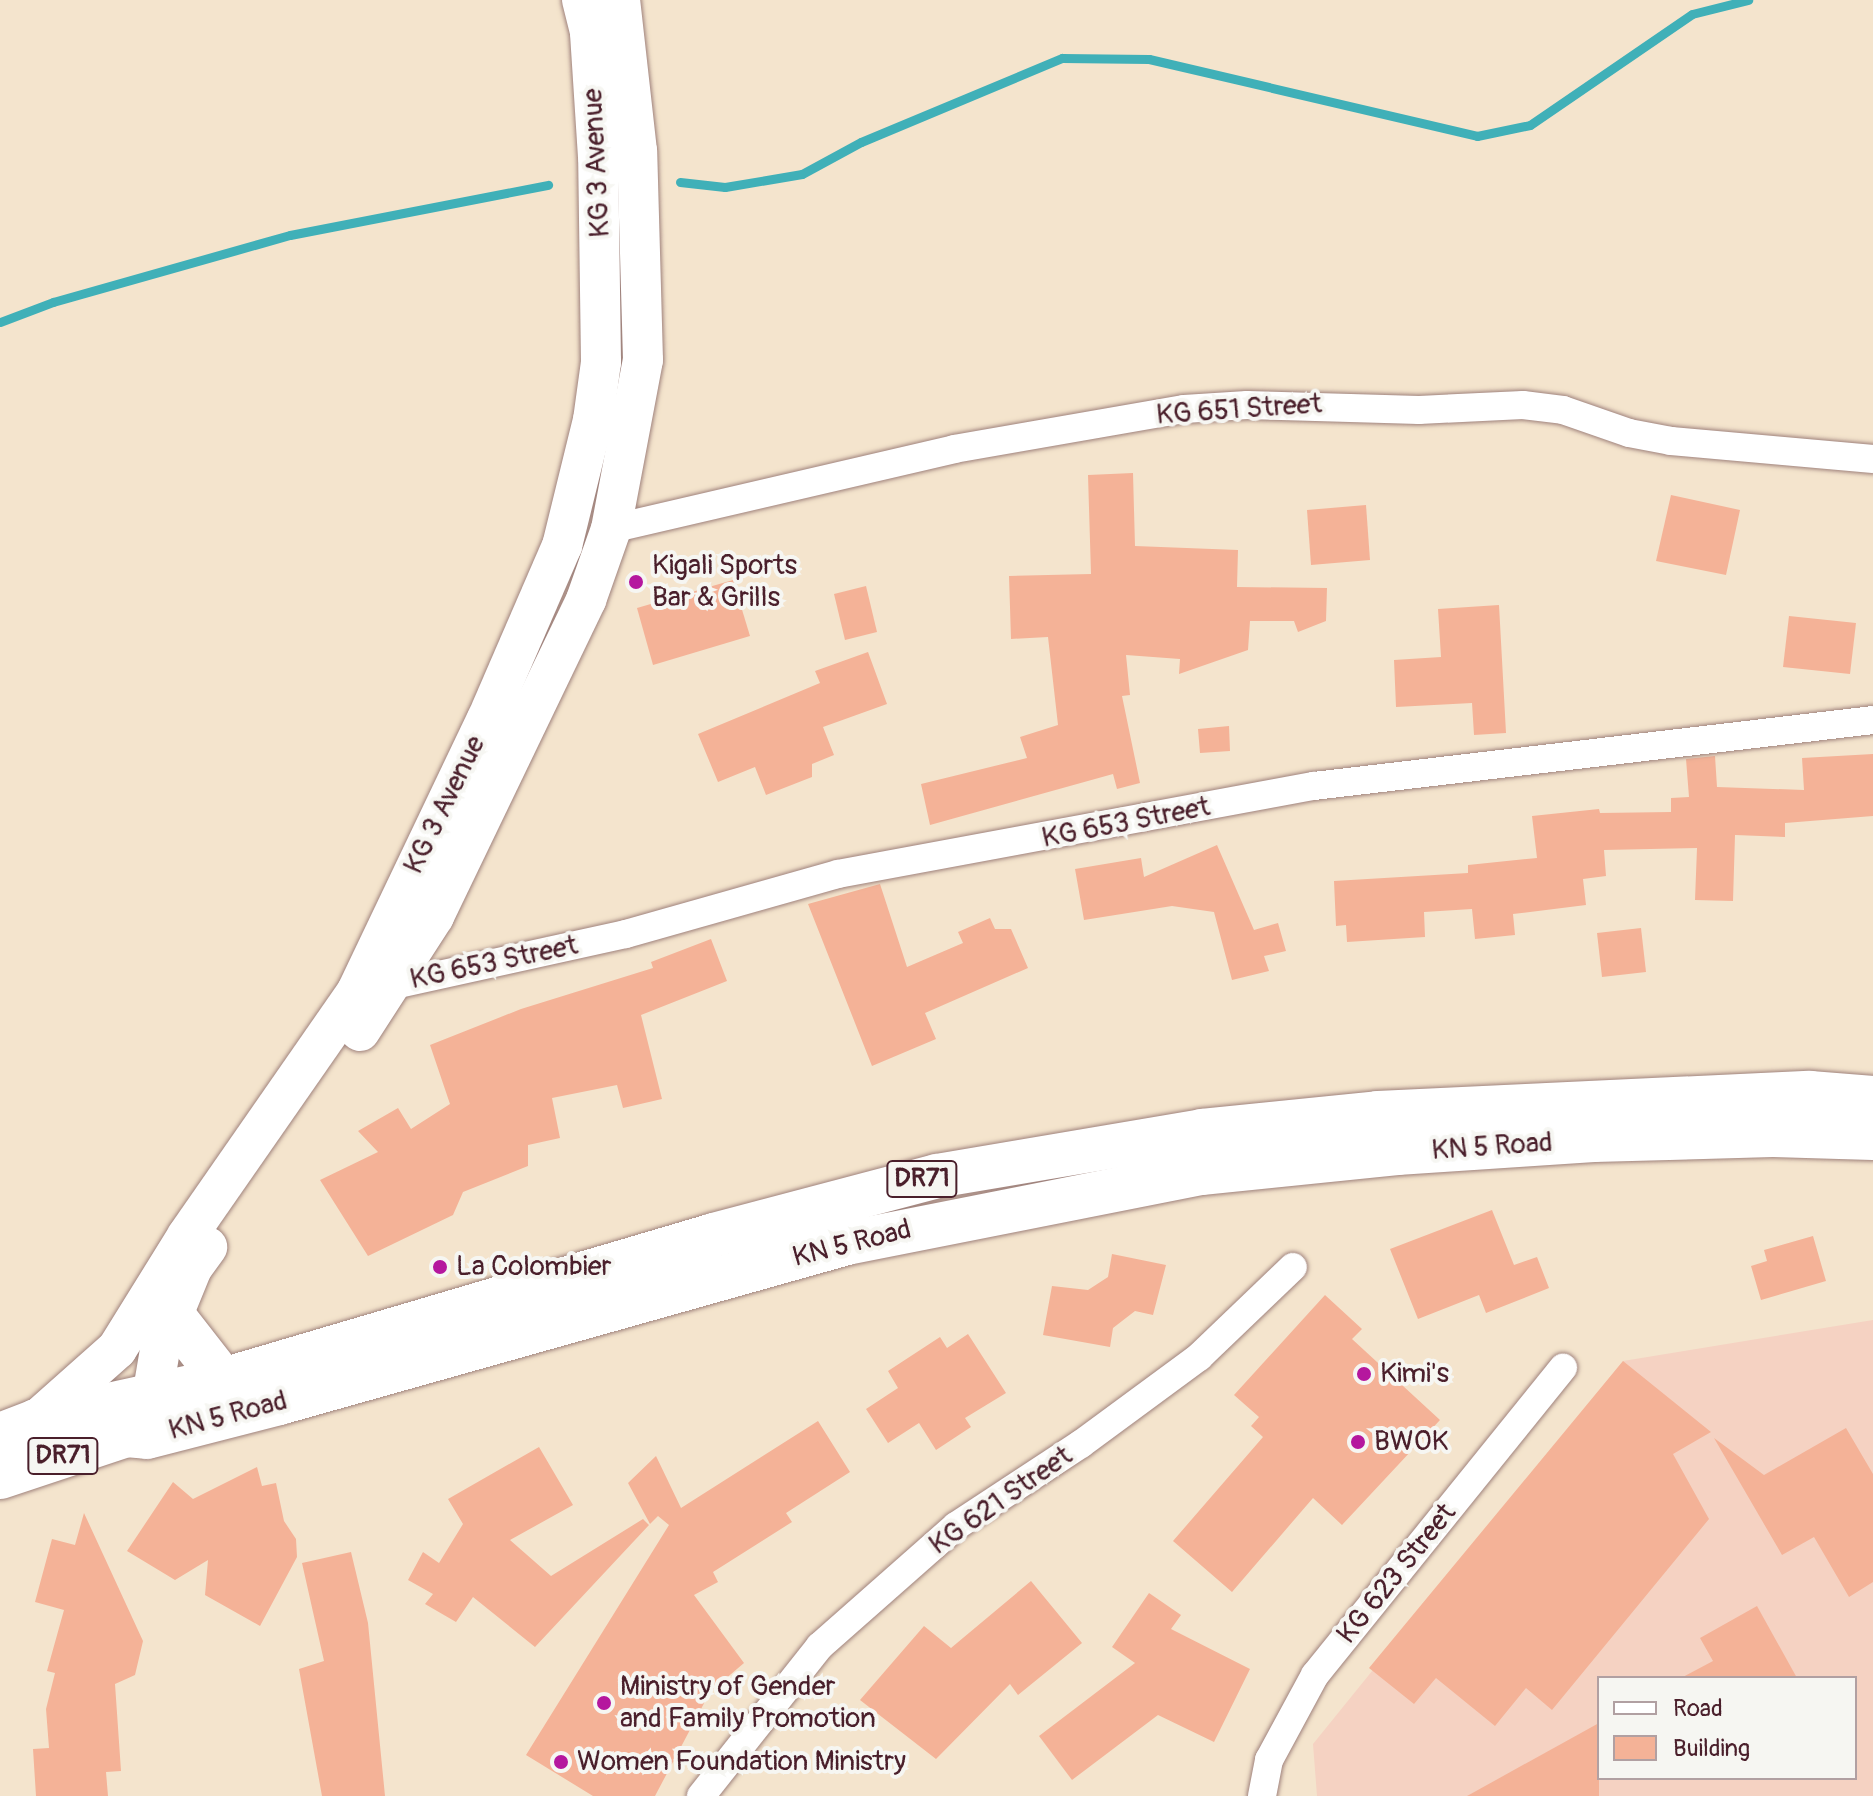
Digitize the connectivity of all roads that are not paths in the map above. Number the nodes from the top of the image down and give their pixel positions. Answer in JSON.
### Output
{"nodes":[{"id":1,"x":582,"y":0,"type":"edge"},
{"id":2,"x":620,"y":0,"type":"edge"},
{"id":3,"x":1873,"y":459,"type":"edge"},
{"id":4,"x":611,"y":529,"type":"junction"},
{"id":5,"x":1873,"y":720,"type":"edge"},
{"id":6,"x":389,"y":986,"type":"junction"},
{"id":7,"x":1873,"y":1098,"type":"edge"},
{"id":8,"x":1873,"y":1138,"type":"edge"},
{"id":9,"x":1293,"y":1267,"type":"dead end"},
{"id":10,"x":174,"y":1317,"type":"junction"},
{"id":11,"x":1563,"y":1368,"type":"dead end"},
{"id":12,"x":223,"y":1380,"type":"junction"},
{"id":13,"x":140,"y":1424,"type":"junction"},
{"id":14,"x":18,"y":1428,"type":"edge"},
{"id":15,"x":0,"y":1477,"type":"edge"},
{"id":16,"x":701,"y":1796,"type":"edge"},
{"id":17,"x":1262,"y":1796,"type":"edge"}],
"edges":[{"from":1,"to":14,"type":"main road","name":"KG 3 Avenue"},
{"from":2,"to":4,"type":"main road","name":"KG 3 Avenue"},
{"from":3,"to":4,"type":"street","name":"KG 651 Street"},
{"from":4,"to":6,"type":"main road","name":"KG 3 Avenue"},
{"from":5,"to":6,"type":"street","name":"KG 653 Street"},
{"from":6,"to":10,"type":"main road","name":"KG 3 Avenue"},
{"from":7,"to":12,"type":"main road","name":"KN 5 Road","number":"DR71"},
{"from":8,"to":13,"type":"main road","name":"KN 5 Road","number":"DR71"},
{"from":9,"to":16,"type":"street","name":"KG 621 Street"},
{"from":10,"to":12,"type":"main road"},
{"from":10,"to":13,"type":"main road","name":"KG 3 Avenue"},
{"from":11,"to":17,"type":"street","name":"KG 623 Street"},
{"from":12,"to":13,"type":"main road","name":"KN 5 Road","number":"DR71"},
{"from":13,"to":14,"type":"main road","name":"KN 5 Road","number":"DR71"},
{"from":13,"to":15,"type":"main road","name":"KN 5 Road","number":"DR71"}]}
